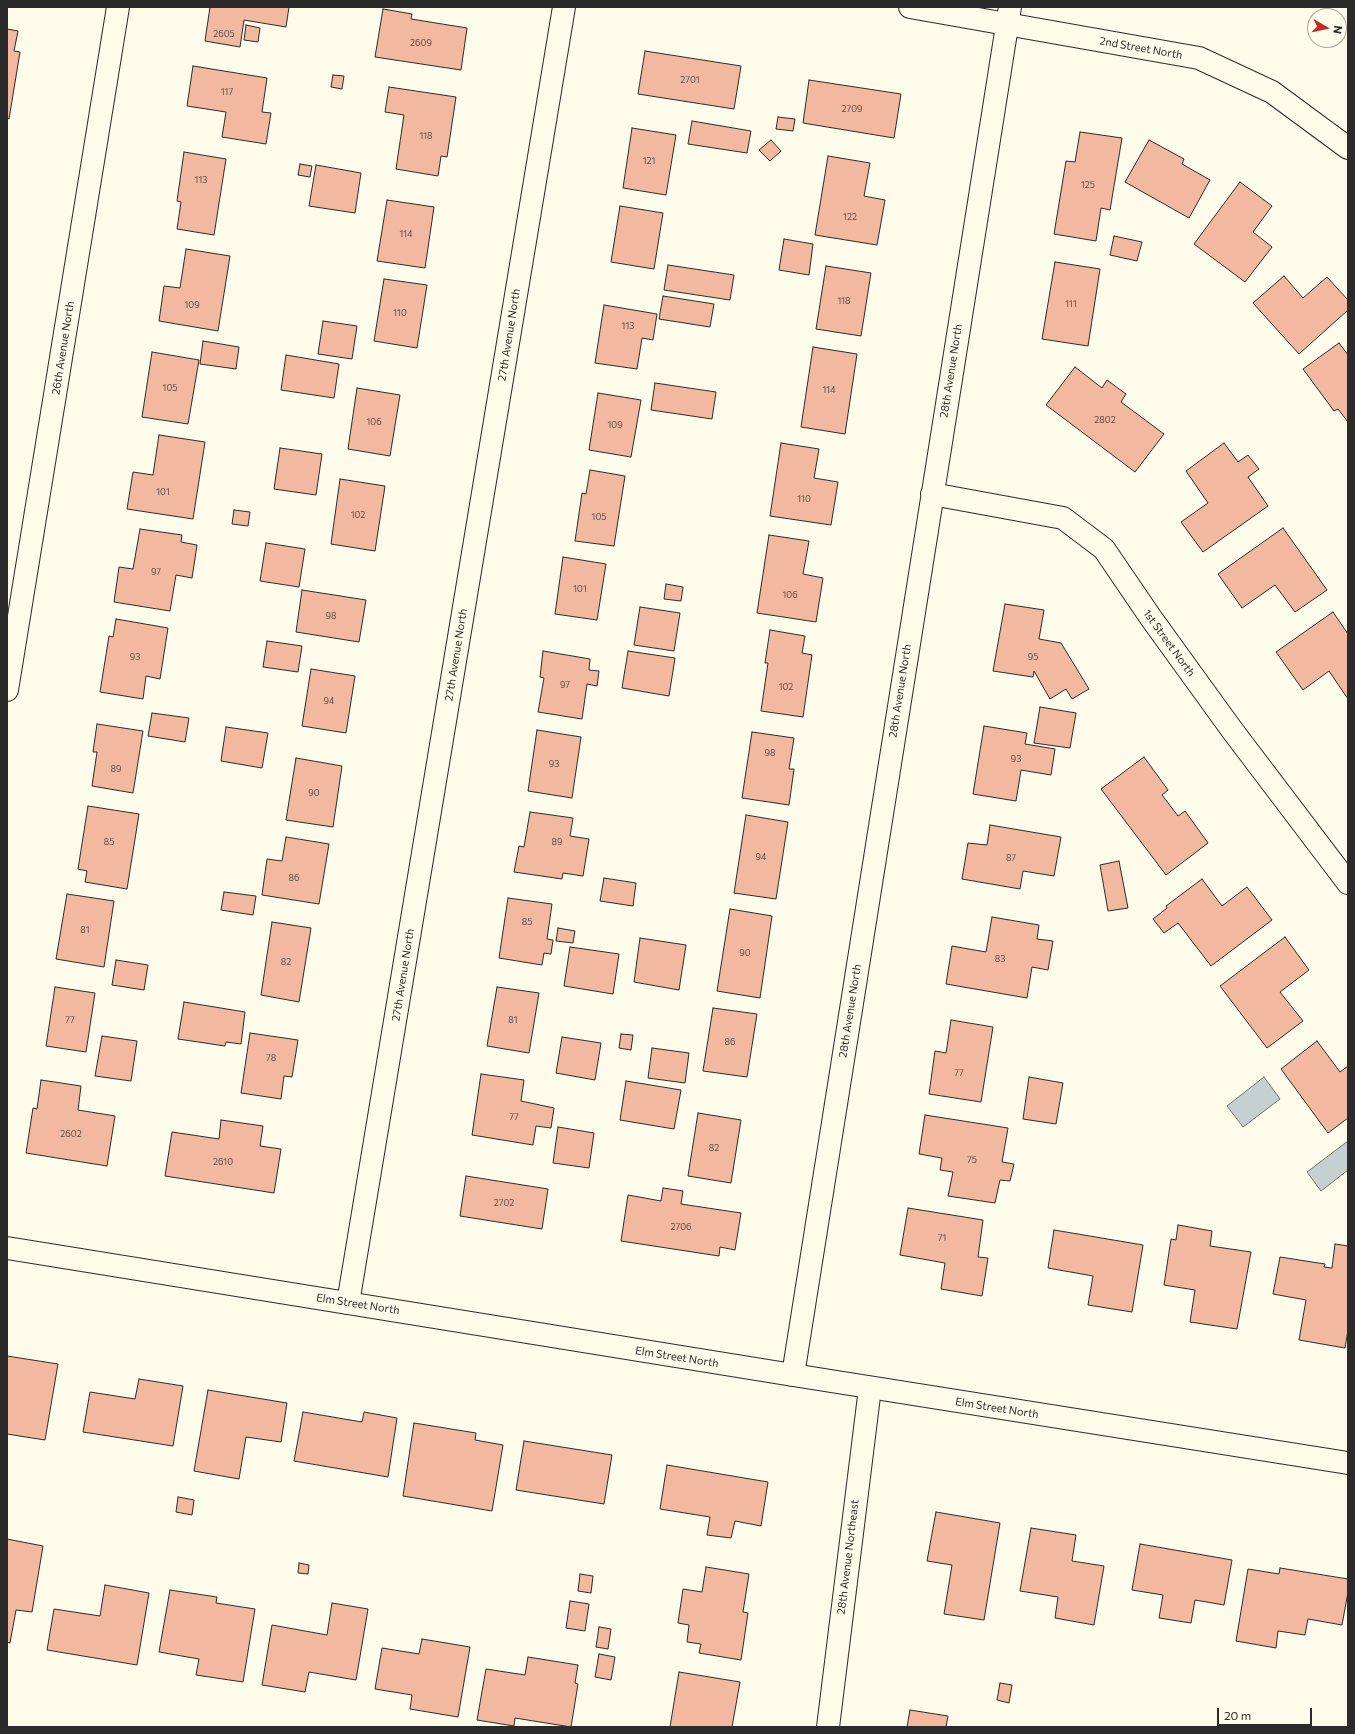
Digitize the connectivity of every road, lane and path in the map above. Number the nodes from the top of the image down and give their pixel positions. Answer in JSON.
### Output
{"nodes":[{"id":1,"x":118,"y":7,"type":"edge"},
{"id":2,"x":564,"y":7,"type":"edge"},
{"id":3,"x":910,"y":7,"type":"edge"},
{"id":4,"x":1008,"y":16,"type":"edge"},
{"id":5,"x":1348,"y":148,"type":"edge"},
{"id":6,"x":932,"y":494,"type":"junction"},
{"id":7,"x":7,"y":690,"type":"edge"},
{"id":8,"x":1348,"y":883,"type":"edge"},
{"id":9,"x":7,"y":1248,"type":"edge"},
{"id":10,"x":348,"y":1303,"type":"junction"},
{"id":11,"x":792,"y":1376,"type":"junction"},
{"id":12,"x":870,"y":1388,"type":"junction"},
{"id":13,"x":1348,"y":1463,"type":"edge"},
{"id":14,"x":828,"y":1727,"type":"edge"}],
"edges":[{"from":1,"to":7,"type":"street","name":"26th Avenue North"},
{"from":2,"to":10,"type":"street","name":"27th Avenue North"},
{"from":3,"to":4,"type":"street","name":"2nd Street North"},
{"from":4,"to":5,"type":"street","name":"2nd Street North"},
{"from":4,"to":6,"type":"street","name":"28th Avenue North"},
{"from":6,"to":8,"type":"street","name":"1st Street North"},
{"from":6,"to":11,"type":"street","name":"28th Avenue North"},
{"from":9,"to":10,"type":"street","name":"Elm Street North"},
{"from":10,"to":11,"type":"street","name":"Elm Street North"},
{"from":11,"to":12,"type":"street","name":"Elm Street North"},
{"from":12,"to":13,"type":"street","name":"Elm Street North"},
{"from":12,"to":14,"type":"street","name":"28th Avenue Northeast"}]}
